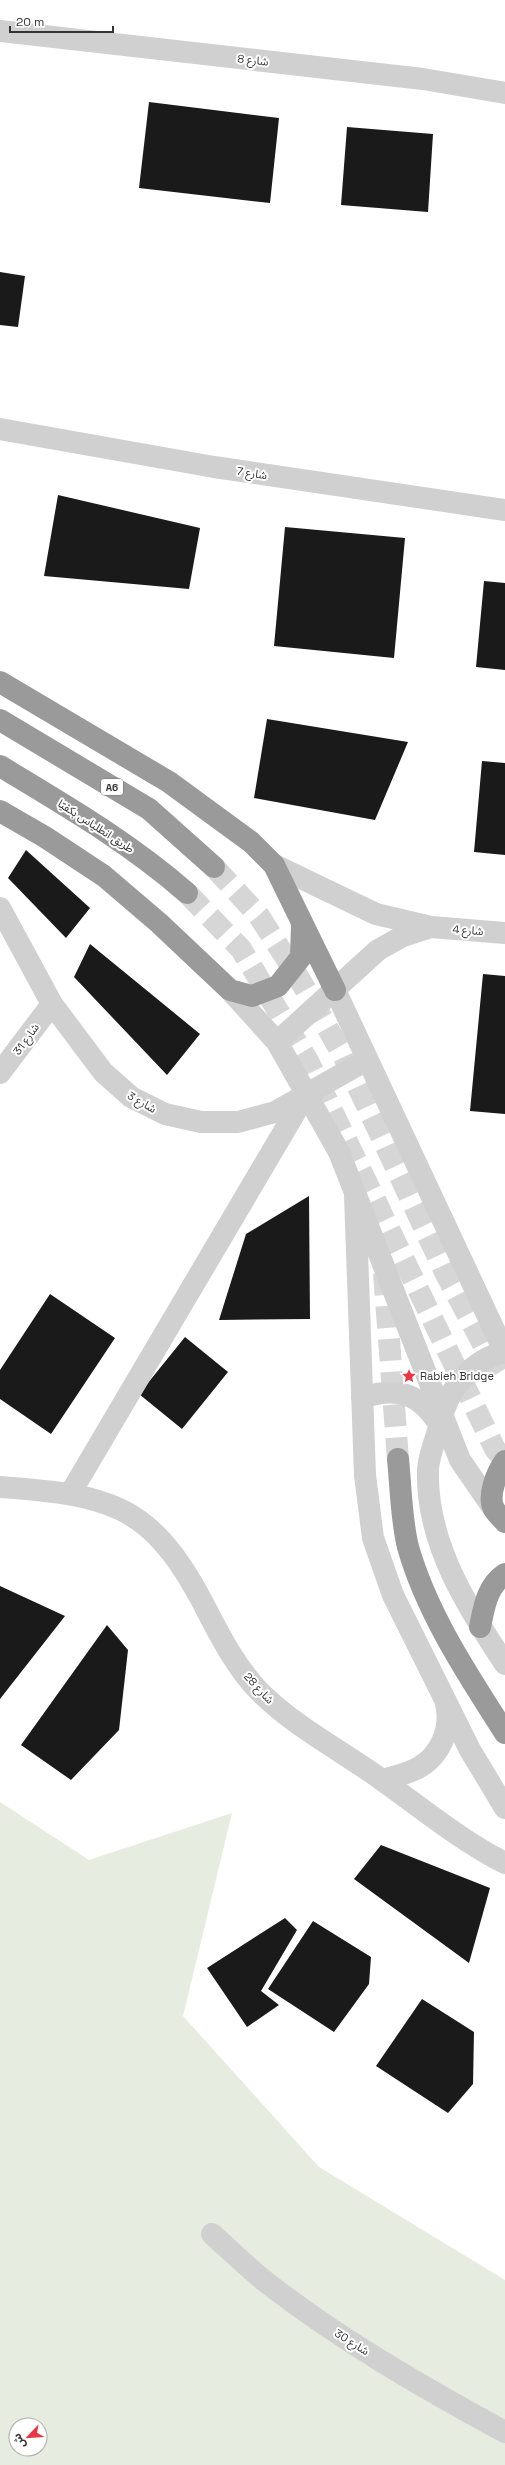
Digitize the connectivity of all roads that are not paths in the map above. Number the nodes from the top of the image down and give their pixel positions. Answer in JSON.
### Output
{"nodes":[{"id":1,"x":0,"y":31,"type":"edge"},
{"id":2,"x":505,"y":93,"type":"edge"},
{"id":3,"x":0,"y":429,"type":"edge"},
{"id":4,"x":505,"y":510,"type":"edge"},
{"id":5,"x":0,"y":682,"type":"edge"},
{"id":6,"x":0,"y":720,"type":"edge"},
{"id":7,"x":0,"y":766,"type":"edge"},
{"id":8,"x":0,"y":811,"type":"edge"},
{"id":9,"x":274,"y":865,"type":"junction"},
{"id":10,"x":214,"y":867,"type":"tunnel mouth"},
{"id":11,"x":187,"y":893,"type":"tunnel mouth"},
{"id":12,"x":0,"y":908,"type":"edge"},
{"id":13,"x":302,"y":921,"type":"junction"},
{"id":14,"x":431,"y":927,"type":"junction"},
{"id":15,"x":505,"y":933,"type":"edge"},
{"id":16,"x":230,"y":990,"type":"junction"},
{"id":17,"x":335,"y":990,"type":"junction"},
{"id":18,"x":52,"y":1004,"type":"junction"},
{"id":19,"x":277,"y":1042,"type":"junction"},
{"id":20,"x":367,"y":1060,"type":"junction"},
{"id":21,"x":0,"y":1073,"type":"edge"},
{"id":22,"x":307,"y":1093,"type":"junction"},
{"id":23,"x":355,"y":1195,"type":"junction"},
{"id":24,"x":505,"y":1352,"type":"edge"},
{"id":25,"x":362,"y":1398,"type":"junction"},
{"id":26,"x":441,"y":1421,"type":"junction"},
{"id":27,"x":398,"y":1459,"type":"tunnel mouth"},
{"id":28,"x":505,"y":1461,"type":"edge"},
{"id":29,"x":0,"y":1487,"type":"edge"},
{"id":30,"x":60,"y":1492,"type":"junction"},
{"id":31,"x":499,"y":1515,"type":"edge"},
{"id":32,"x":505,"y":1574,"type":"edge"},
{"id":33,"x":480,"y":1627,"type":"junction"},
{"id":34,"x":505,"y":1664,"type":"edge"},
{"id":35,"x":444,"y":1695,"type":"junction"},
{"id":36,"x":505,"y":1733,"type":"edge"},
{"id":37,"x":382,"y":1780,"type":"junction"},
{"id":38,"x":505,"y":1808,"type":"edge"},
{"id":39,"x":505,"y":1863,"type":"edge"},
{"id":40,"x":212,"y":2234,"type":"dead end"},
{"id":41,"x":505,"y":2432,"type":"edge"}],
"edges":[{"from":1,"to":2,"type":"street","name":"شارع 8"},
{"from":3,"to":4,"type":"street","name":"شارع 7"},
{"from":5,"to":9,"type":"highway"},
{"from":6,"to":10,"type":"highway","number":"A6"},
{"from":7,"to":11,"type":"highway","name":"طريق انطلياس بكفيّا"},
{"from":8,"to":16,"type":"highway"},
{"from":9,"to":13,"type":"highway"},
{"from":9,"to":14,"type":"street"},
{"from":12,"to":18,"type":"street","name":"شارع 3"},
{"from":13,"to":16,"type":"highway"},
{"from":13,"to":17,"type":"highway"},
{"from":14,"to":15,"type":"street","name":"شارع 4"},
{"from":14,"to":17,"type":"street"},
{"from":16,"to":19,"type":"street"},
{"from":17,"to":19,"type":"street"},
{"from":17,"to":20,"type":"street"},
{"from":18,"to":21,"type":"street","name":"شارع 31"},
{"from":18,"to":22,"type":"street","name":"شارع 3"},
{"from":19,"to":22,"type":"street"},
{"from":20,"to":22,"type":"street","name":"شارع 3"},
{"from":20,"to":24,"type":"street"},
{"from":22,"to":23,"type":"street"},
{"from":22,"to":30,"type":"street"},
{"from":23,"to":25,"type":"street"},
{"from":23,"to":26,"type":"street"},
{"from":24,"to":26,"type":"street"},
{"from":25,"to":26,"type":"street"},
{"from":25,"to":35,"type":"street"},
{"from":26,"to":31,"type":"street"},
{"from":26,"to":33,"type":"street"},
{"from":27,"to":36,"type":"highway"},
{"from":28,"to":31,"type":"highway"},
{"from":29,"to":30,"type":"street","name":"شارع 28"},
{"from":30,"to":37,"type":"street","name":"شارع 28"},
{"from":32,"to":33,"type":"highway"},
{"from":33,"to":34,"type":"street"},
{"from":35,"to":37,"type":"street"},
{"from":35,"to":38,"type":"street"},
{"from":37,"to":39,"type":"street","name":"شارع 28"},
{"from":40,"to":41,"type":"street","name":"شارع 30"}]}
